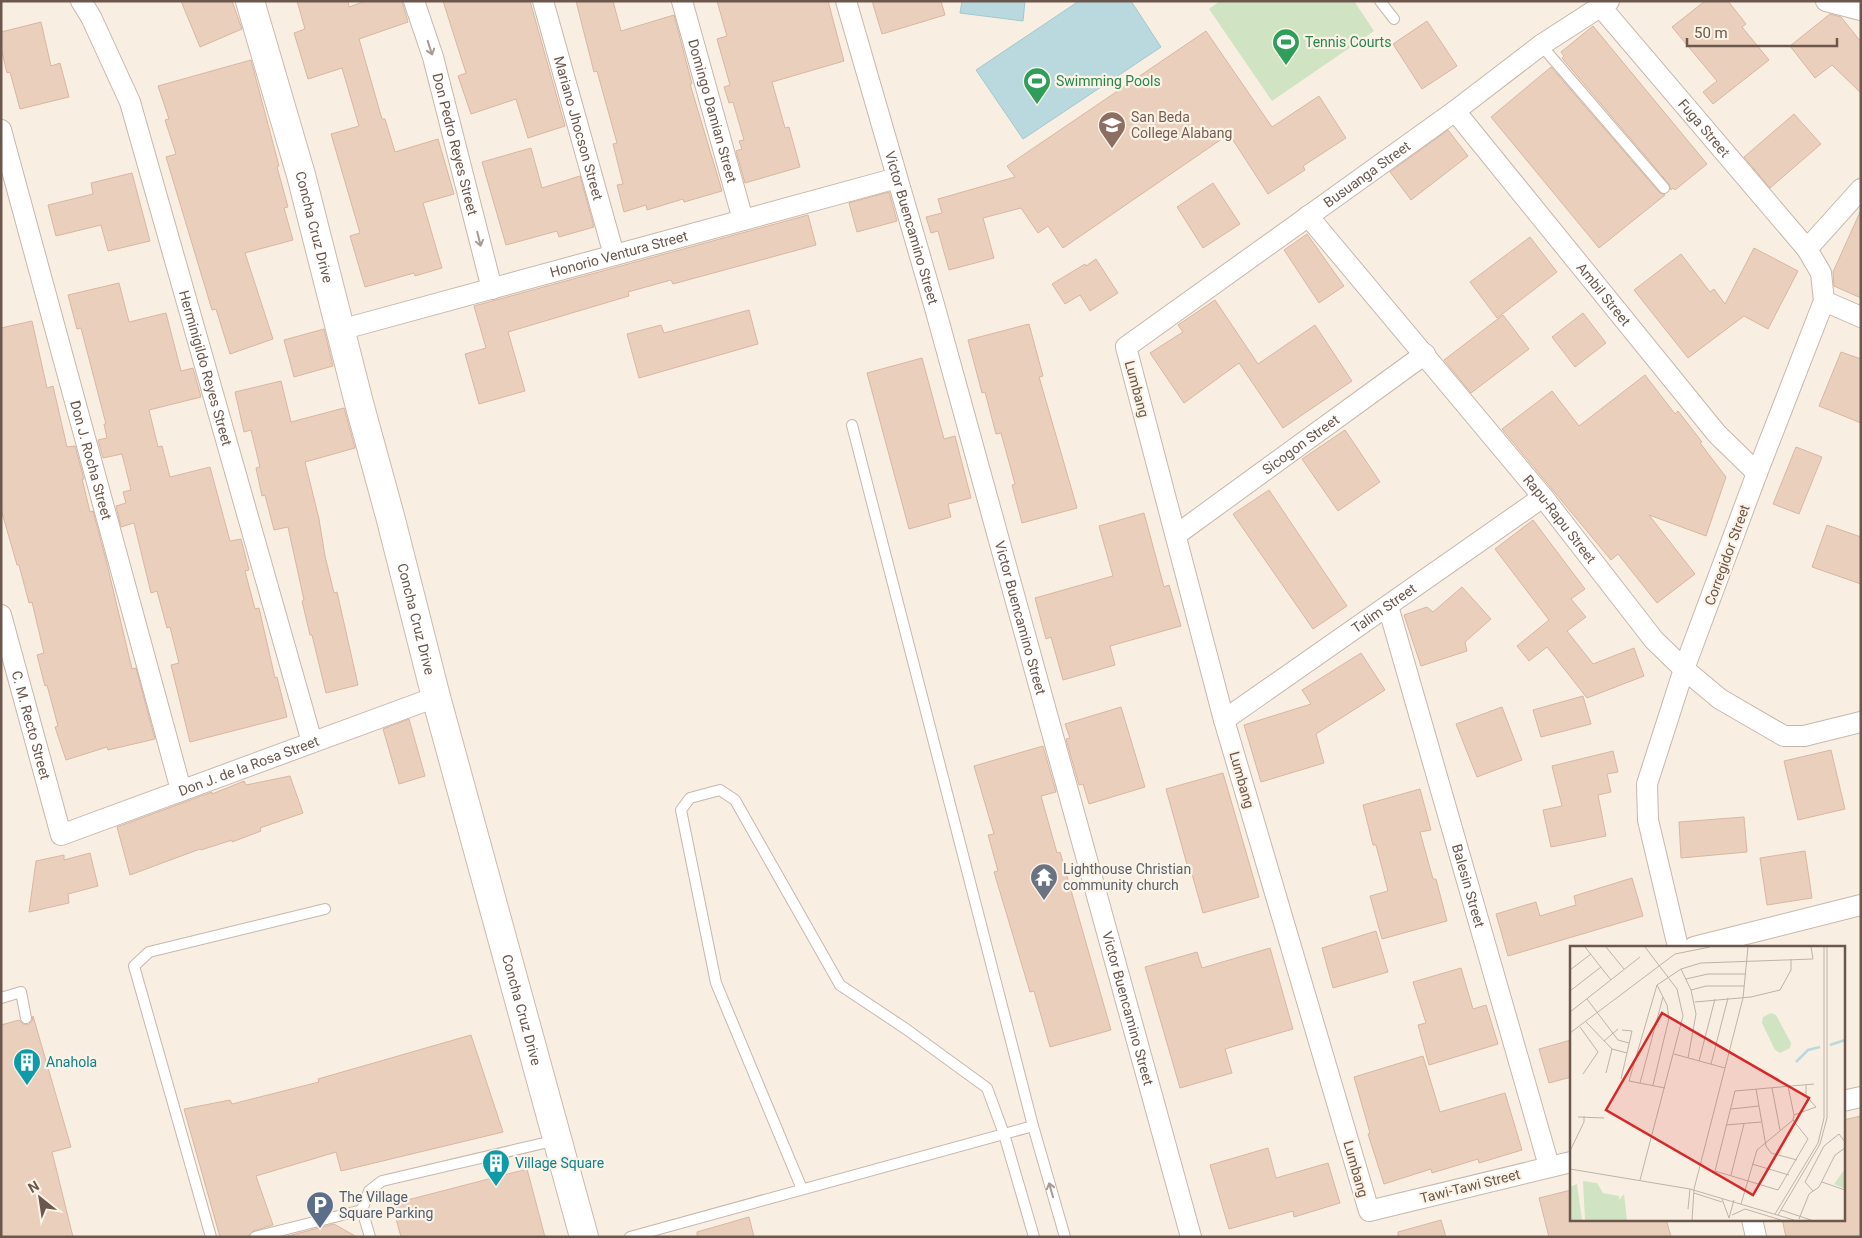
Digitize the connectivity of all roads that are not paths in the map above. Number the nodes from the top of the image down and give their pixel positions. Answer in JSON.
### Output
{"nodes":[{"id":1,"x":81,"y":1,"type":"edge"},
{"id":2,"x":250,"y":1,"type":"edge"},
{"id":3,"x":414,"y":1,"type":"edge"},
{"id":4,"x":543,"y":1,"type":"edge"},
{"id":5,"x":682,"y":1,"type":"edge"},
{"id":6,"x":846,"y":1,"type":"edge"},
{"id":7,"x":1380,"y":1,"type":"edge"},
{"id":8,"x":1826,"y":1,"type":"edge"},
{"id":9,"x":1605,"y":4,"type":"edge"},
{"id":10,"x":1861,"y":10,"type":"edge"},
{"id":11,"x":1394,"y":19,"type":"dead end"},
{"id":12,"x":1541,"y":45,"type":"junction"},
{"id":13,"x":1456,"y":111,"type":"junction"},
{"id":14,"x":1,"y":130,"type":"edge"},
{"id":15,"x":897,"y":178,"type":"junction"},
{"id":16,"x":1664,"y":188,"type":"dead end"},
{"id":17,"x":1861,"y":189,"type":"edge"},
{"id":18,"x":1308,"y":216,"type":"junction"},
{"id":19,"x":744,"y":220,"type":"junction"},
{"id":20,"x":1807,"y":249,"type":"junction"},
{"id":21,"x":614,"y":255,"type":"junction"},
{"id":22,"x":492,"y":288,"type":"junction"},
{"id":23,"x":1824,"y":301,"type":"junction"},
{"id":24,"x":1861,"y":317,"type":"edge"},
{"id":25,"x":340,"y":330,"type":"junction"},
{"id":26,"x":1126,"y":347,"type":"joint"},
{"id":27,"x":1425,"y":354,"type":"junction"},
{"id":28,"x":852,"y":425,"type":"dead end"},
{"id":29,"x":1757,"y":473,"type":"junction"},
{"id":30,"x":1543,"y":497,"type":"junction"},
{"id":31,"x":1176,"y":535,"type":"junction"},
{"id":32,"x":1388,"y":606,"type":"junction"},
{"id":33,"x":1,"y":615,"type":"edge"},
{"id":34,"x":1684,"y":669,"type":"junction"},
{"id":35,"x":436,"y":697,"type":"junction"},
{"id":36,"x":1224,"y":720,"type":"junction"},
{"id":37,"x":1861,"y":722,"type":"edge"},
{"id":38,"x":312,"y":742,"type":"junction"},
{"id":39,"x":181,"y":790,"type":"junction"},
{"id":40,"x":61,"y":834,"type":"joint"},
{"id":41,"x":1861,"y":905,"type":"edge"},
{"id":42,"x":325,"y":909,"type":"dead end"},
{"id":43,"x":1678,"y":946,"type":"edge"},
{"id":44,"x":1698,"y":946,"type":"edge"},
{"id":45,"x":1,"y":998,"type":"edge"},
{"id":46,"x":26,"y":1018,"type":"dead end"},
{"id":47,"x":1861,"y":1097,"type":"edge"},
{"id":48,"x":1844,"y":1101,"type":"edge"},
{"id":49,"x":1033,"y":1126,"type":"junction"},
{"id":50,"x":1004,"y":1134,"type":"junction"},
{"id":51,"x":557,"y":1140,"type":"junction"},
{"id":52,"x":1570,"y":1162,"type":"edge"},
{"id":53,"x":1549,"y":1166,"type":"junction"},
{"id":54,"x":802,"y":1189,"type":"junction"},
{"id":55,"x":362,"y":1210,"type":"junction"},
{"id":56,"x":1369,"y":1211,"type":"joint"},
{"id":57,"x":1752,"y":1220,"type":"edge"},
{"id":58,"x":211,"y":1237,"type":"edge"},
{"id":59,"x":255,"y":1237,"type":"edge"},
{"id":60,"x":370,"y":1237,"type":"edge"},
{"id":61,"x":584,"y":1237,"type":"edge"},
{"id":62,"x":630,"y":1237,"type":"edge"},
{"id":63,"x":1034,"y":1237,"type":"edge"},
{"id":64,"x":1065,"y":1237,"type":"edge"},
{"id":65,"x":1191,"y":1237,"type":"edge"},
{"id":66,"x":1756,"y":1237,"type":"edge"}],
"edges":[{"from":1,"to":38,"type":"street","name":"Herminigildo Reyes Street"},
{"from":2,"to":25,"type":"street","name":"Concha Cruz Drive"},
{"from":3,"to":22,"type":"street","name":"Don Pedro Reyes Street","one_way":true},
{"from":4,"to":21,"type":"street","name":"Mariano Jhocson Street"},
{"from":5,"to":19,"type":"street","name":"Domingo Damian Street"},
{"from":6,"to":15,"type":"street","name":"Victor Buencamino Street"},
{"from":7,"to":11,"type":"lane"},
{"from":8,"to":10,"type":"street"},
{"from":9,"to":12,"type":"street","name":"Busuanga Street"},
{"from":9,"to":20,"type":"street","name":"Fuga Street"},
{"from":12,"to":13,"type":"street","name":"Busuanga Street"},
{"from":12,"to":16,"type":"lane"},
{"from":13,"to":18,"type":"street","name":"Busuanga Street"},
{"from":13,"to":29,"type":"street","name":"Ambil Street"},
{"from":14,"to":39,"type":"street","name":"Don J. Rocha Street"},
{"from":15,"to":19,"type":"street","name":"Honorio Ventura Street"},
{"from":15,"to":65,"type":"street","name":"Victor Buencamino Street"},
{"from":17,"to":20,"type":"street"},
{"from":18,"to":26,"type":"street","name":"Busuanga Street"},
{"from":18,"to":27,"type":"street","name":"Rapu-Rapu Street"},
{"from":19,"to":21,"type":"street","name":"Honorio Ventura Street"},
{"from":20,"to":23,"type":"street","name":"Corregidor Street"},
{"from":21,"to":22,"type":"street","name":"Honorio Ventura Street"},
{"from":22,"to":25,"type":"street","name":"Honorio Ventura Street"},
{"from":23,"to":24,"type":"street"},
{"from":23,"to":29,"type":"street","name":"Corregidor Street"},
{"from":25,"to":35,"type":"street","name":"Concha Cruz Drive"},
{"from":26,"to":31,"type":"street","name":"Lumbang"},
{"from":27,"to":30,"type":"street","name":"Rapu-Rapu Street"},
{"from":27,"to":31,"type":"street","name":"Sicogon Street"},
{"from":28,"to":49,"type":"lane"},
{"from":29,"to":34,"type":"street","name":"Corregidor Street"},
{"from":30,"to":32,"type":"street","name":"Talim Street"},
{"from":30,"to":34,"type":"street","name":"Rapu-Rapu Street"},
{"from":31,"to":36,"type":"street","name":"Lumbang"},
{"from":32,"to":36,"type":"street","name":"Talim Street"},
{"from":32,"to":53,"type":"street","name":"Balesin Street"},
{"from":33,"to":40,"type":"street","name":"C. M. Recto Street"},
{"from":34,"to":37,"type":"street","name":"Rapu-Rapu Street"},
{"from":34,"to":43,"type":"street","name":"Corregidor Street"},
{"from":35,"to":38,"type":"street","name":"Don J. de la Rosa Street"},
{"from":35,"to":51,"type":"street","name":"Concha Cruz Drive"},
{"from":36,"to":56,"type":"street","name":"Lumbang"},
{"from":38,"to":39,"type":"street","name":"Don J. de la Rosa Street"},
{"from":39,"to":40,"type":"street","name":"Don J. de la Rosa Street"},
{"from":41,"to":44,"type":"street"},
{"from":42,"to":58,"type":"lane"},
{"from":45,"to":46,"type":"lane"},
{"from":47,"to":48,"type":"street"},
{"from":49,"to":50,"type":"lane"},
{"from":64,"to":49,"type":"lane","one_way":true},
{"from":50,"to":54,"type":"lane"},
{"from":50,"to":54,"type":"lane"},
{"from":50,"to":63,"type":"lane"},
{"from":51,"to":55,"type":"lane"},
{"from":51,"to":61,"type":"street","name":"Concha Cruz Drive"},
{"from":52,"to":53,"type":"street","name":"Tawi-Tawi Street"},
{"from":53,"to":56,"type":"street","name":"Tawi-Tawi Street"},
{"from":54,"to":62,"type":"lane"},
{"from":55,"to":59,"type":"lane"},
{"from":55,"to":60,"type":"lane"},
{"from":57,"to":66,"type":"street"}]}
